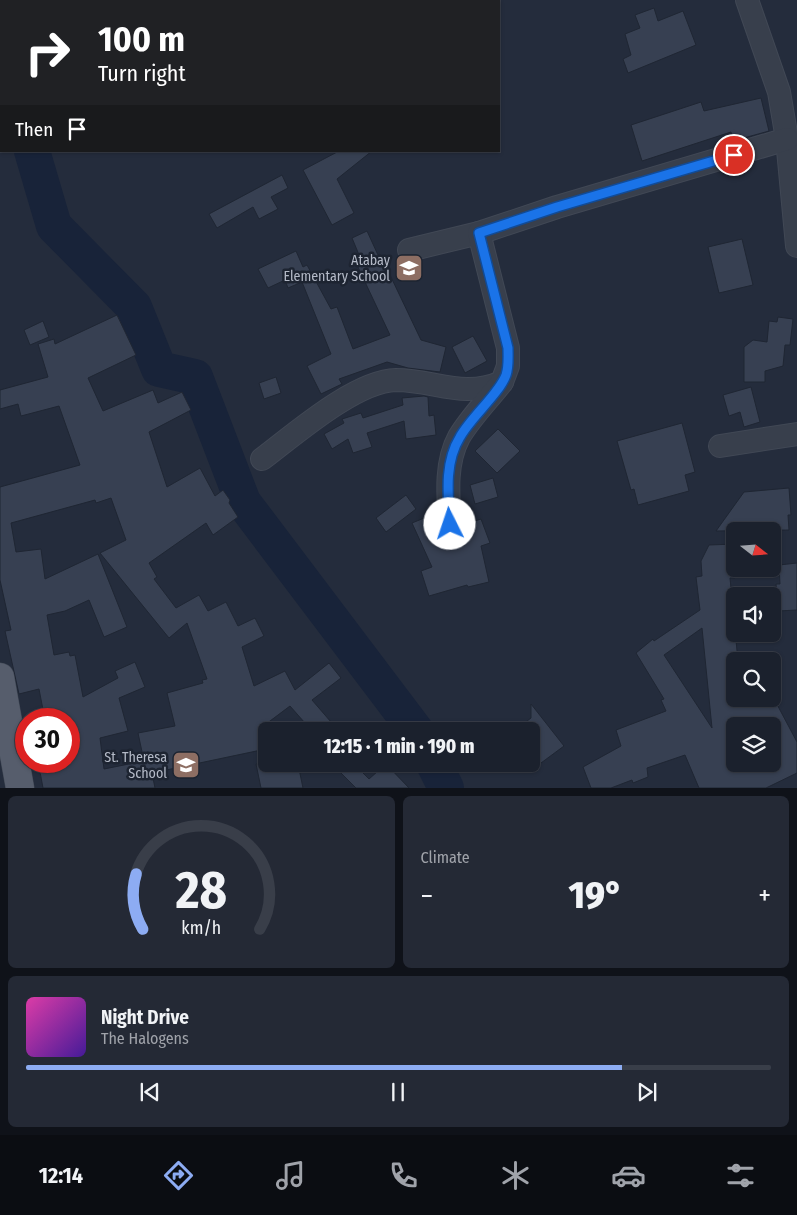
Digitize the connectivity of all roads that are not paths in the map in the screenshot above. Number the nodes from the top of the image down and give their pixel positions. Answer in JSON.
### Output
{"nodes":[{"id":1,"x":747,"y":0,"type":"edge"},
{"id":2,"x":787,"y":140,"type":"junction"},
{"id":3,"x":479,"y":233,"type":"junction"},
{"id":4,"x":797,"y":246,"type":"edge"},
{"id":5,"x":409,"y":250,"type":"dead end"},
{"id":6,"x":502,"y":382,"type":"junction"},
{"id":7,"x":797,"y":434,"type":"edge"},
{"id":8,"x":720,"y":446,"type":"dead end"},
{"id":9,"x":262,"y":460,"type":"dead end"},
{"id":10,"x":450,"y":524,"type":"dead end"},
{"id":11,"x":0,"y":677,"type":"edge"},
{"id":12,"x":20,"y":788,"type":"edge"}],
"edges":[{"from":1,"to":2,"type":"street"},
{"from":2,"to":3,"type":"street"},
{"from":2,"to":4,"type":"street"},
{"from":3,"to":5,"type":"street"},
{"from":3,"to":6,"type":"street"},
{"from":6,"to":9,"type":"street"},
{"from":6,"to":10,"type":"street"},
{"from":7,"to":8,"type":"street"},
{"from":11,"to":12,"type":"main road"}]}
